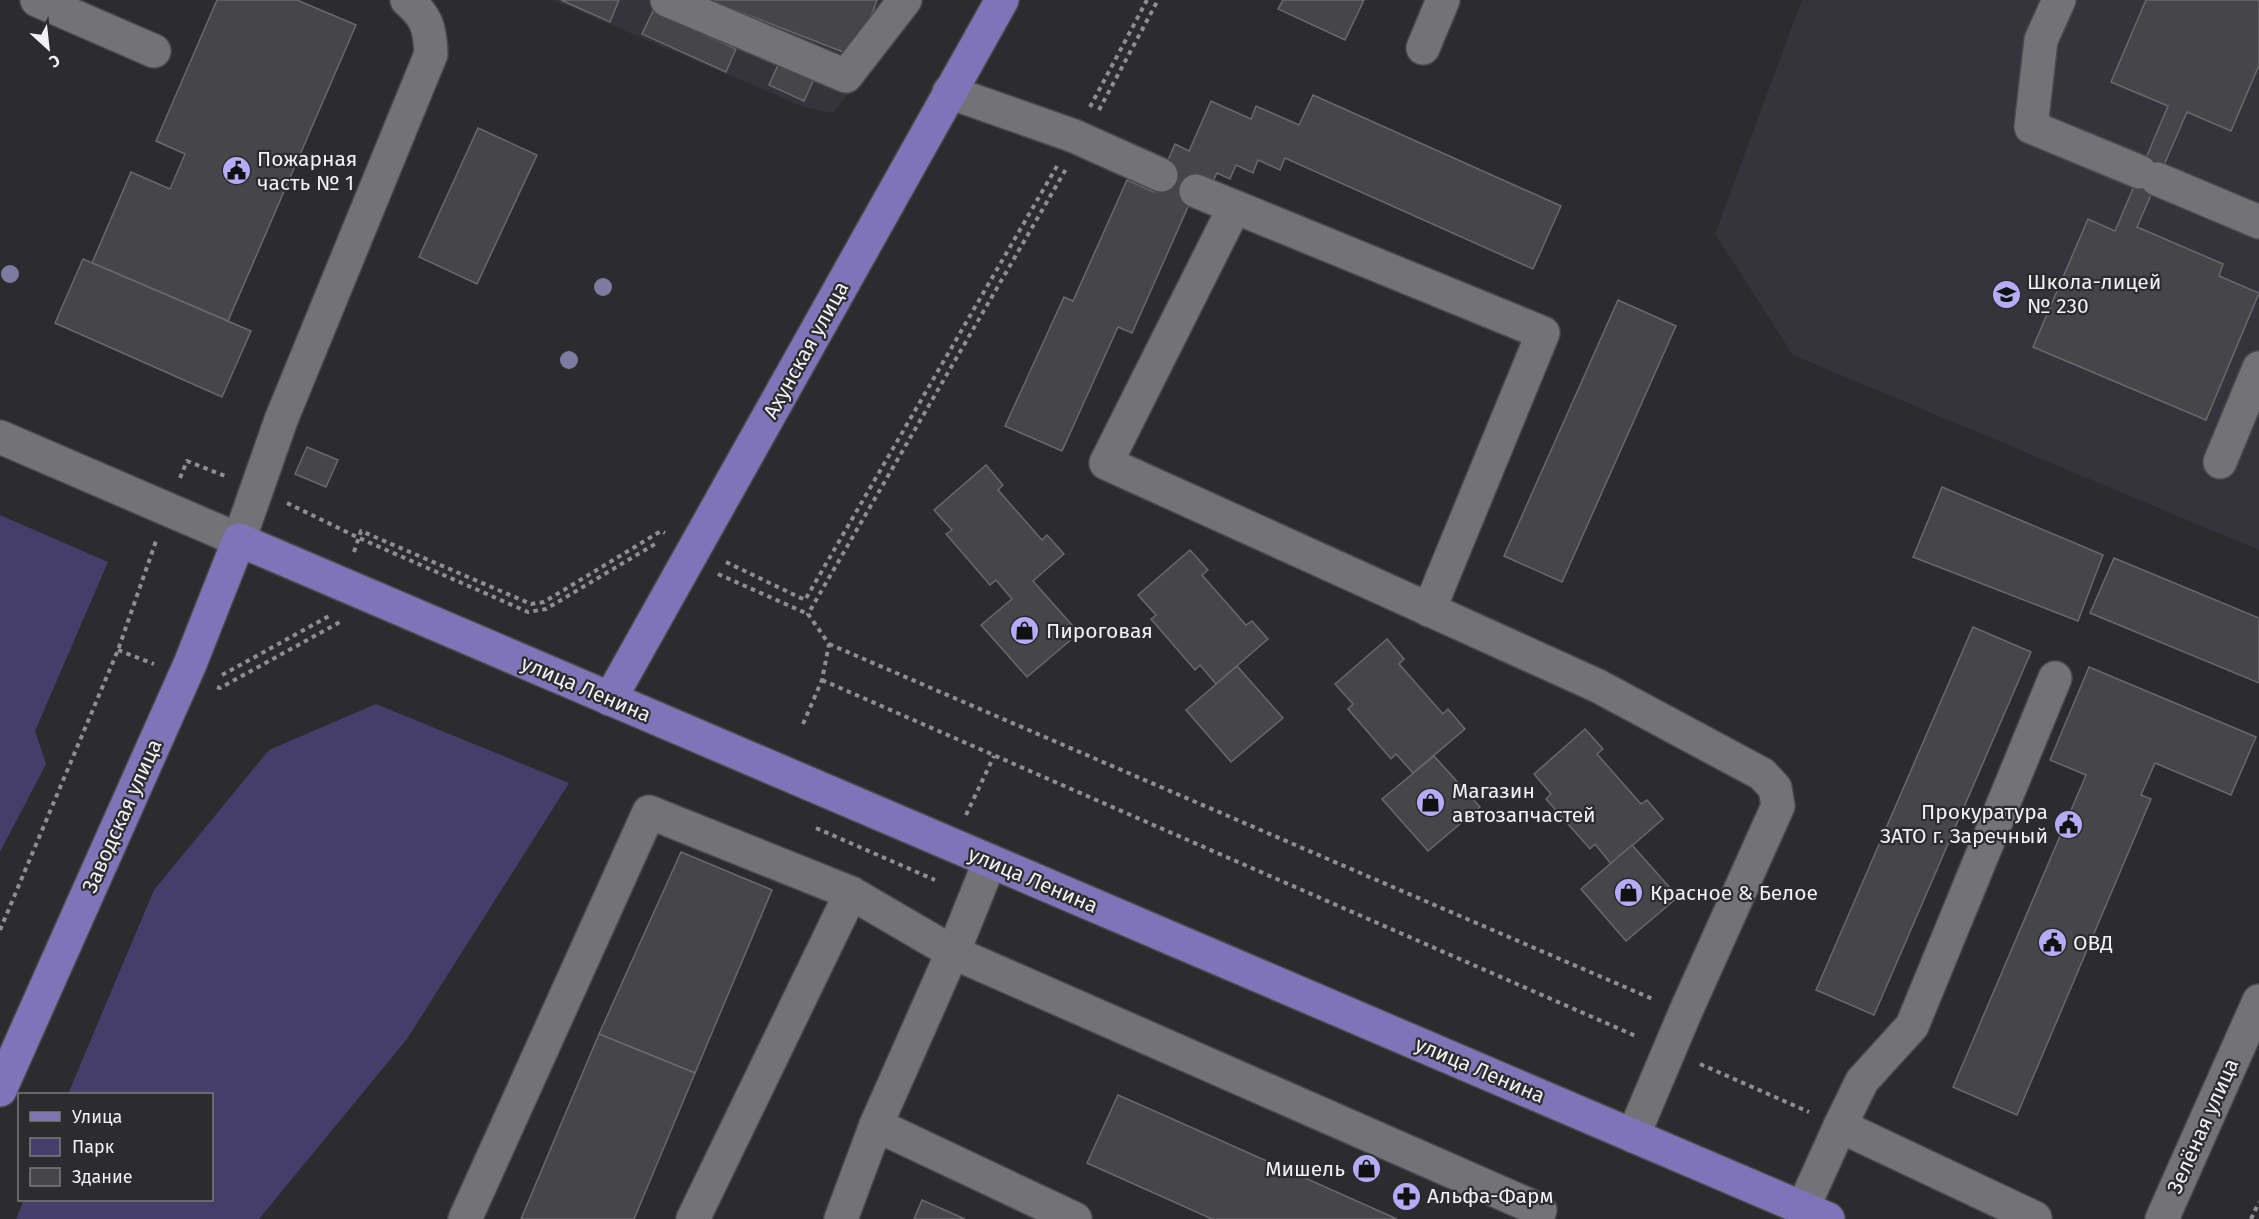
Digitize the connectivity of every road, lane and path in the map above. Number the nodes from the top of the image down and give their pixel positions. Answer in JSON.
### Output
{"nodes":[{"id":1,"x":407,"y":0,"type":"edge"},
{"id":2,"x":667,"y":0,"type":"edge"},
{"id":3,"x":904,"y":0,"type":"edge"},
{"id":4,"x":1002,"y":0,"type":"edge"},
{"id":5,"x":1147,"y":0,"type":"edge"},
{"id":6,"x":1158,"y":0,"type":"edge"},
{"id":7,"x":1443,"y":0,"type":"edge"},
{"id":8,"x":2059,"y":0,"type":"edge"},
{"id":9,"x":50,"y":3,"type":"edge"},
{"id":10,"x":1423,"y":48,"type":"dead end"},
{"id":11,"x":154,"y":51,"type":"dead end"},
{"id":12,"x":949,"y":92,"type":"junction"},
{"id":13,"x":1079,"y":138,"type":"junction"},
{"id":14,"x":1161,"y":175,"type":"dead end"},
{"id":15,"x":1196,"y":191,"type":"dead end"},
{"id":16,"x":1234,"y":208,"type":"junction"},
{"id":17,"x":2259,"y":222,"type":"edge"},
{"id":18,"x":2259,"y":368,"type":"edge"},
{"id":19,"x":0,"y":437,"type":"edge"},
{"id":20,"x":2220,"y":462,"type":"dead end"},
{"id":21,"x":257,"y":489,"type":"junction"},
{"id":22,"x":167,"y":510,"type":"junction"},
{"id":23,"x":359,"y":538,"type":"junction"},
{"id":24,"x":239,"y":540,"type":"junction"},
{"id":25,"x":692,"y":554,"type":"junction"},
{"id":26,"x":343,"y":585,"type":"junction"},
{"id":27,"x":1429,"y":610,"type":"junction"},
{"id":28,"x":808,"y":614,"type":"junction"},
{"id":29,"x":342,"y":620,"type":"dead end"},
{"id":30,"x":829,"y":644,"type":"junction"},
{"id":31,"x":118,"y":650,"type":"junction"},
{"id":32,"x":151,"y":663,"type":"junction"},
{"id":33,"x":187,"y":669,"type":"junction"},
{"id":34,"x":146,"y":673,"type":"dead end"},
{"id":35,"x":2055,"y":678,"type":"dead end"},
{"id":36,"x":822,"y":680,"type":"junction"},
{"id":37,"x":610,"y":699,"type":"junction"},
{"id":38,"x":803,"y":724,"type":"dead end"},
{"id":39,"x":815,"y":827,"type":"dead end"},
{"id":40,"x":990,"y":861,"type":"junction"},
{"id":41,"x":935,"y":880,"type":"dead end"},
{"id":42,"x":851,"y":893,"type":"junction"},
{"id":43,"x":0,"y":930,"type":"edge"},
{"id":44,"x":952,"y":952,"type":"junction"},
{"id":45,"x":2259,"y":1000,"type":"edge"},
{"id":46,"x":1685,"y":1013,"type":"junction"},
{"id":47,"x":1669,"y":1050,"type":"junction"},
{"id":48,"x":0,"y":1090,"type":"edge"},
{"id":49,"x":876,"y":1125,"type":"junction"},
{"id":50,"x":1839,"y":1126,"type":"junction"},
{"id":51,"x":1633,"y":1136,"type":"junction"},
{"id":52,"x":2259,"y":1202,"type":"edge"},
{"id":53,"x":1540,"y":1210,"type":"dead end"},
{"id":54,"x":1815,"y":1214,"type":"edge"},
{"id":55,"x":1064,"y":1217,"type":"edge"},
{"id":56,"x":2036,"y":1218,"type":"edge"},
{"id":57,"x":465,"y":1219,"type":"edge"},
{"id":58,"x":693,"y":1219,"type":"edge"},
{"id":59,"x":841,"y":1219,"type":"edge"},
{"id":60,"x":2162,"y":1219,"type":"edge"},
{"id":61,"x":2252,"y":1219,"type":"edge"}],
"edges":[{"from":1,"to":21,"type":"street"},
{"from":2,"to":3,"type":"street"},
{"from":4,"to":12,"type":"main road","name":"Ахунская улица"},
{"from":5,"to":13,"type":"path"},
{"from":6,"to":13,"type":"path"},
{"from":7,"to":10,"type":"street"},
{"from":8,"to":17,"type":"street"},
{"from":9,"to":11,"type":"street"},
{"from":12,"to":13,"type":"street"},
{"from":12,"to":25,"type":"main road","name":"Ахунская улица"},
{"from":13,"to":14,"type":"street"},
{"from":13,"to":25,"type":"path"},
{"from":13,"to":28,"type":"path"},
{"from":15,"to":16,"type":"street"},
{"from":16,"to":27,"type":"street"},
{"from":16,"to":27,"type":"street"},
{"from":18,"to":20,"type":"street"},
{"from":19,"to":22,"type":"street"},
{"from":21,"to":22,"type":"path"},
{"from":21,"to":23,"type":"path"},
{"from":21,"to":24,"type":"street"},
{"from":22,"to":24,"type":"street"},
{"from":22,"to":31,"type":"path"},
{"from":23,"to":25,"type":"path"},
{"from":23,"to":25,"type":"path"},
{"from":23,"to":26,"type":"path"},
{"from":24,"to":26,"type":"main road","name":"улица Ленина"},
{"from":24,"to":33,"type":"main road","name":"Заводская улица"},
{"from":25,"to":28,"type":"path"},
{"from":25,"to":37,"type":"main road","name":"Ахунская улица"},
{"from":26,"to":33,"type":"path"},
{"from":26,"to":37,"type":"main road","name":"улица Ленина"},
{"from":27,"to":46,"type":"street"},
{"from":28,"to":30,"type":"path"},
{"from":29,"to":33,"type":"path"},
{"from":30,"to":36,"type":"path"},
{"from":30,"to":46,"type":"path"},
{"from":31,"to":32,"type":"path"},
{"from":31,"to":43,"type":"path"},
{"from":32,"to":33,"type":"path"},
{"from":32,"to":33,"type":"path"},
{"from":32,"to":34,"type":"path"},
{"from":33,"to":48,"type":"main road","name":"Заводская улица"},
{"from":35,"to":50,"type":"street"},
{"from":36,"to":38,"type":"path"},
{"from":36,"to":47,"type":"path"},
{"from":37,"to":40,"type":"main road","name":"улица Ленина"},
{"from":39,"to":41,"type":"path"},
{"from":40,"to":44,"type":"street"},
{"from":40,"to":51,"type":"main road","name":"улица Ленина"},
{"from":42,"to":44,"type":"street"},
{"from":42,"to":57,"type":"street"},
{"from":42,"to":58,"type":"street"},
{"from":44,"to":49,"type":"street"},
{"from":44,"to":53,"type":"street"},
{"from":45,"to":60,"type":"street","name":"Зелёная улица"},
{"from":46,"to":47,"type":"street"},
{"from":47,"to":50,"type":"path"},
{"from":47,"to":51,"type":"street"},
{"from":49,"to":55,"type":"street"},
{"from":49,"to":59,"type":"street"},
{"from":50,"to":54,"type":"street"},
{"from":50,"to":56,"type":"street"},
{"from":51,"to":54,"type":"main road","name":"улица Ленина"},
{"from":52,"to":61,"type":"path"}]}
